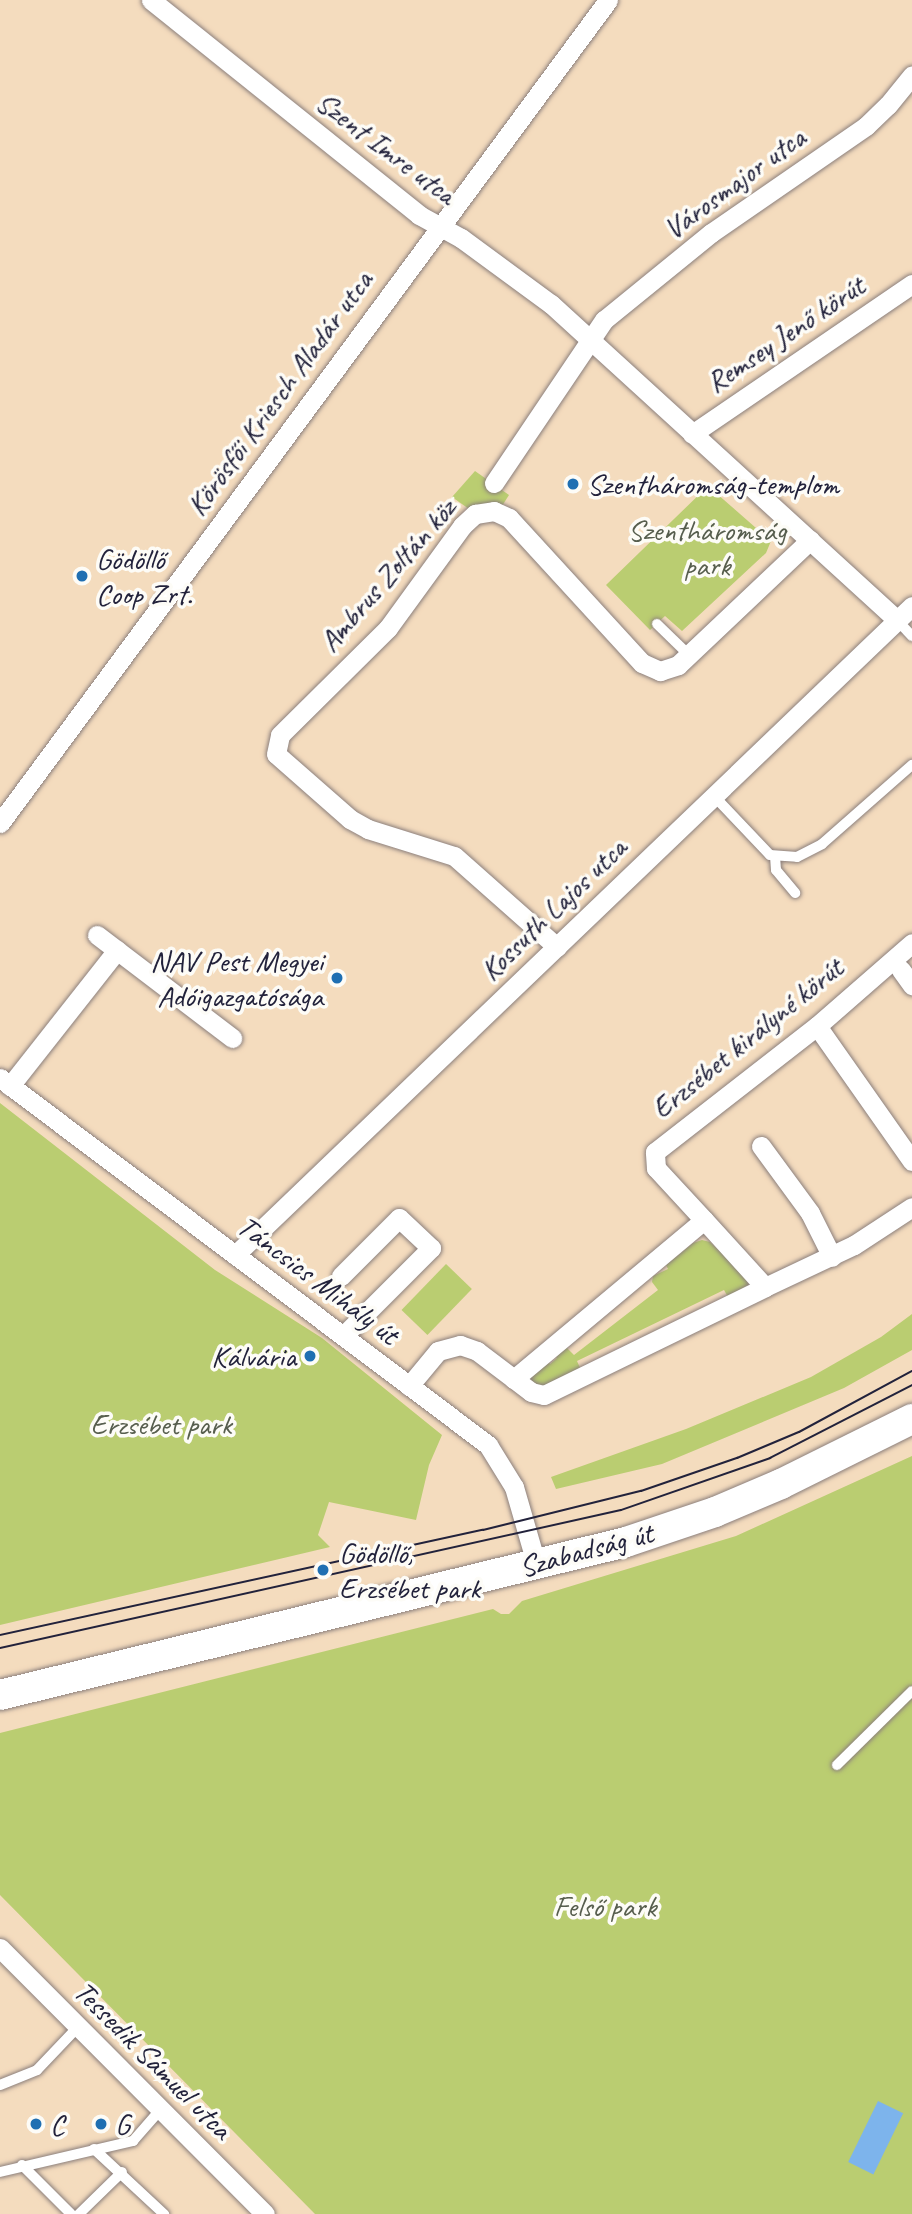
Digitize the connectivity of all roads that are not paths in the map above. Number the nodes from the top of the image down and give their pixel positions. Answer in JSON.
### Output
{"nodes":[{"id":1,"x":151,"y":0,"type":"edge"},
{"id":2,"x":608,"y":0,"type":"edge"},
{"id":3,"x":912,"y":75,"type":"edge"},
{"id":4,"x":438,"y":227,"type":"junction"},
{"id":5,"x":912,"y":284,"type":"edge"},
{"id":6,"x":590,"y":338,"type":"junction"},
{"id":7,"x":692,"y":434,"type":"junction"},
{"id":8,"x":494,"y":483,"type":"dead end"},
{"id":9,"x":810,"y":540,"type":"junction"},
{"id":10,"x":912,"y":606,"type":"edge"},
{"id":11,"x":897,"y":620,"type":"junction"},
{"id":12,"x":657,"y":624,"type":"dead end"},
{"id":13,"x":912,"y":636,"type":"edge"},
{"id":14,"x":689,"y":655,"type":"junction"},
{"id":15,"x":912,"y":765,"type":"edge"},
{"id":16,"x":714,"y":796,"type":"junction"},
{"id":17,"x":0,"y":823,"type":"edge"},
{"id":18,"x":775,"y":856,"type":"junction"},
{"id":19,"x":795,"y":894,"type":"dead end"},
{"id":20,"x":97,"y":935,"type":"dead end"},
{"id":21,"x":912,"y":943,"type":"edge"},
{"id":22,"x":556,"y":947,"type":"junction"},
{"id":23,"x":117,"y":950,"type":"junction"},
{"id":24,"x":817,"y":1026,"type":"junction"},
{"id":25,"x":232,"y":1038,"type":"dead end"},
{"id":26,"x":5,"y":1082,"type":"edge"},
{"id":27,"x":761,"y":1146,"type":"dead end"},
{"id":28,"x":912,"y":1161,"type":"edge"},
{"id":29,"x":912,"y":1207,"type":"edge"},
{"id":30,"x":704,"y":1220,"type":"junction"},
{"id":31,"x":235,"y":1255,"type":"junction"},
{"id":32,"x":832,"y":1257,"type":"junction"},
{"id":33,"x":341,"y":1276,"type":"dead end"},
{"id":34,"x":765,"y":1287,"type":"junction"},
{"id":35,"x":344,"y":1335,"type":"junction"},
{"id":36,"x":514,"y":1379,"type":"junction"},
{"id":37,"x":409,"y":1386,"type":"junction"},
{"id":38,"x":912,"y":1419,"type":"edge"},
{"id":39,"x":536,"y":1563,"type":"junction"},
{"id":40,"x":912,"y":1691,"type":"edge"},
{"id":41,"x":0,"y":1695,"type":"edge"},
{"id":42,"x":837,"y":1765,"type":"dead end"},
{"id":43,"x":0,"y":1948,"type":"edge"},
{"id":44,"x":78,"y":2027,"type":"junction"},
{"id":45,"x":0,"y":2085,"type":"edge"},
{"id":46,"x":161,"y":2109,"type":"junction"},
{"id":47,"x":94,"y":2149,"type":"junction"},
{"id":48,"x":22,"y":2165,"type":"junction"},
{"id":49,"x":0,"y":2172,"type":"edge"},
{"id":50,"x":122,"y":2172,"type":"junction"},
{"id":51,"x":71,"y":2214,"type":"edge"},
{"id":52,"x":79,"y":2214,"type":"edge"},
{"id":53,"x":164,"y":2214,"type":"edge"},
{"id":54,"x":265,"y":2214,"type":"edge"}],
"edges":[{"from":1,"to":4,"type":"street","name":"Szent Imre utca"},
{"from":2,"to":4,"type":"street","name":"Körösfői Kriesch Aladár utca"},
{"from":3,"to":6,"type":"street","name":"Városmajor utca"},
{"from":4,"to":6,"type":"street","name":"Szent Imre utca"},
{"from":4,"to":17,"type":"street","name":"Körösfői Kriesch Aladár utca"},
{"from":5,"to":7,"type":"street","name":"Remsey Jenő körút"},
{"from":6,"to":7,"type":"street","name":"Szent Imre utca"},
{"from":6,"to":8,"type":"street"},
{"from":7,"to":9,"type":"street","name":"Szent Imre utca"},
{"from":9,"to":11,"type":"street","name":"Szent Imre utca"},
{"from":9,"to":14,"type":"street","name":"Ambrus Zoltán köz"},
{"from":10,"to":11,"type":"street","name":"Kossuth Lajos utca"},
{"from":11,"to":13,"type":"lane"},
{"from":11,"to":16,"type":"street","name":"Kossuth Lajos utca"},
{"from":12,"to":14,"type":"lane"},
{"from":14,"to":22,"type":"street","name":"Ambrus Zoltán köz"},
{"from":15,"to":18,"type":"lane"},
{"from":16,"to":18,"type":"lane"},
{"from":16,"to":22,"type":"street","name":"Kossuth Lajos utca"},
{"from":18,"to":19,"type":"lane"},
{"from":20,"to":23,"type":"street"},
{"from":21,"to":24,"type":"street","name":"Erzsébet királyné körút"},
{"from":22,"to":31,"type":"street","name":"Kossuth Lajos utca"},
{"from":23,"to":25,"type":"street"},
{"from":23,"to":26,"type":"street","name":"Táncsics Mihály út"},
{"from":24,"to":28,"type":"street"},
{"from":24,"to":30,"type":"street","name":"Erzsébet királyné körút"},
{"from":26,"to":31,"type":"street","name":"Táncsics Mihály út"},
{"from":27,"to":32,"type":"street"},
{"from":29,"to":32,"type":"street"},
{"from":30,"to":34,"type":"street","name":"Erzsébet királyné körút"},
{"from":30,"to":36,"type":"street"},
{"from":31,"to":35,"type":"street","name":"Táncsics Mihály út"},
{"from":32,"to":34,"type":"street"},
{"from":33,"to":35,"type":"street"},
{"from":34,"to":36,"type":"street"},
{"from":35,"to":37,"type":"street","name":"Táncsics Mihály út"},
{"from":36,"to":37,"type":"street"},
{"from":37,"to":39,"type":"street","name":"Táncsics Mihály út"},
{"from":38,"to":39,"type":"main road","name":"Szabadság út"},
{"from":39,"to":41,"type":"main road","name":"Szabadság út"},
{"from":40,"to":42,"type":"lane"},
{"from":43,"to":44,"type":"street","name":"Tessedik Sámuel utca"},
{"from":44,"to":45,"type":"lane"},
{"from":44,"to":46,"type":"street","name":"Tessedik Sámuel utca"},
{"from":46,"to":47,"type":"lane"},
{"from":46,"to":54,"type":"street","name":"Tessedik Sámuel utca"},
{"from":47,"to":48,"type":"lane"},
{"from":47,"to":50,"type":"lane"},
{"from":48,"to":49,"type":"lane"},
{"from":48,"to":51,"type":"lane"},
{"from":50,"to":52,"type":"lane"},
{"from":50,"to":53,"type":"lane"}]}
